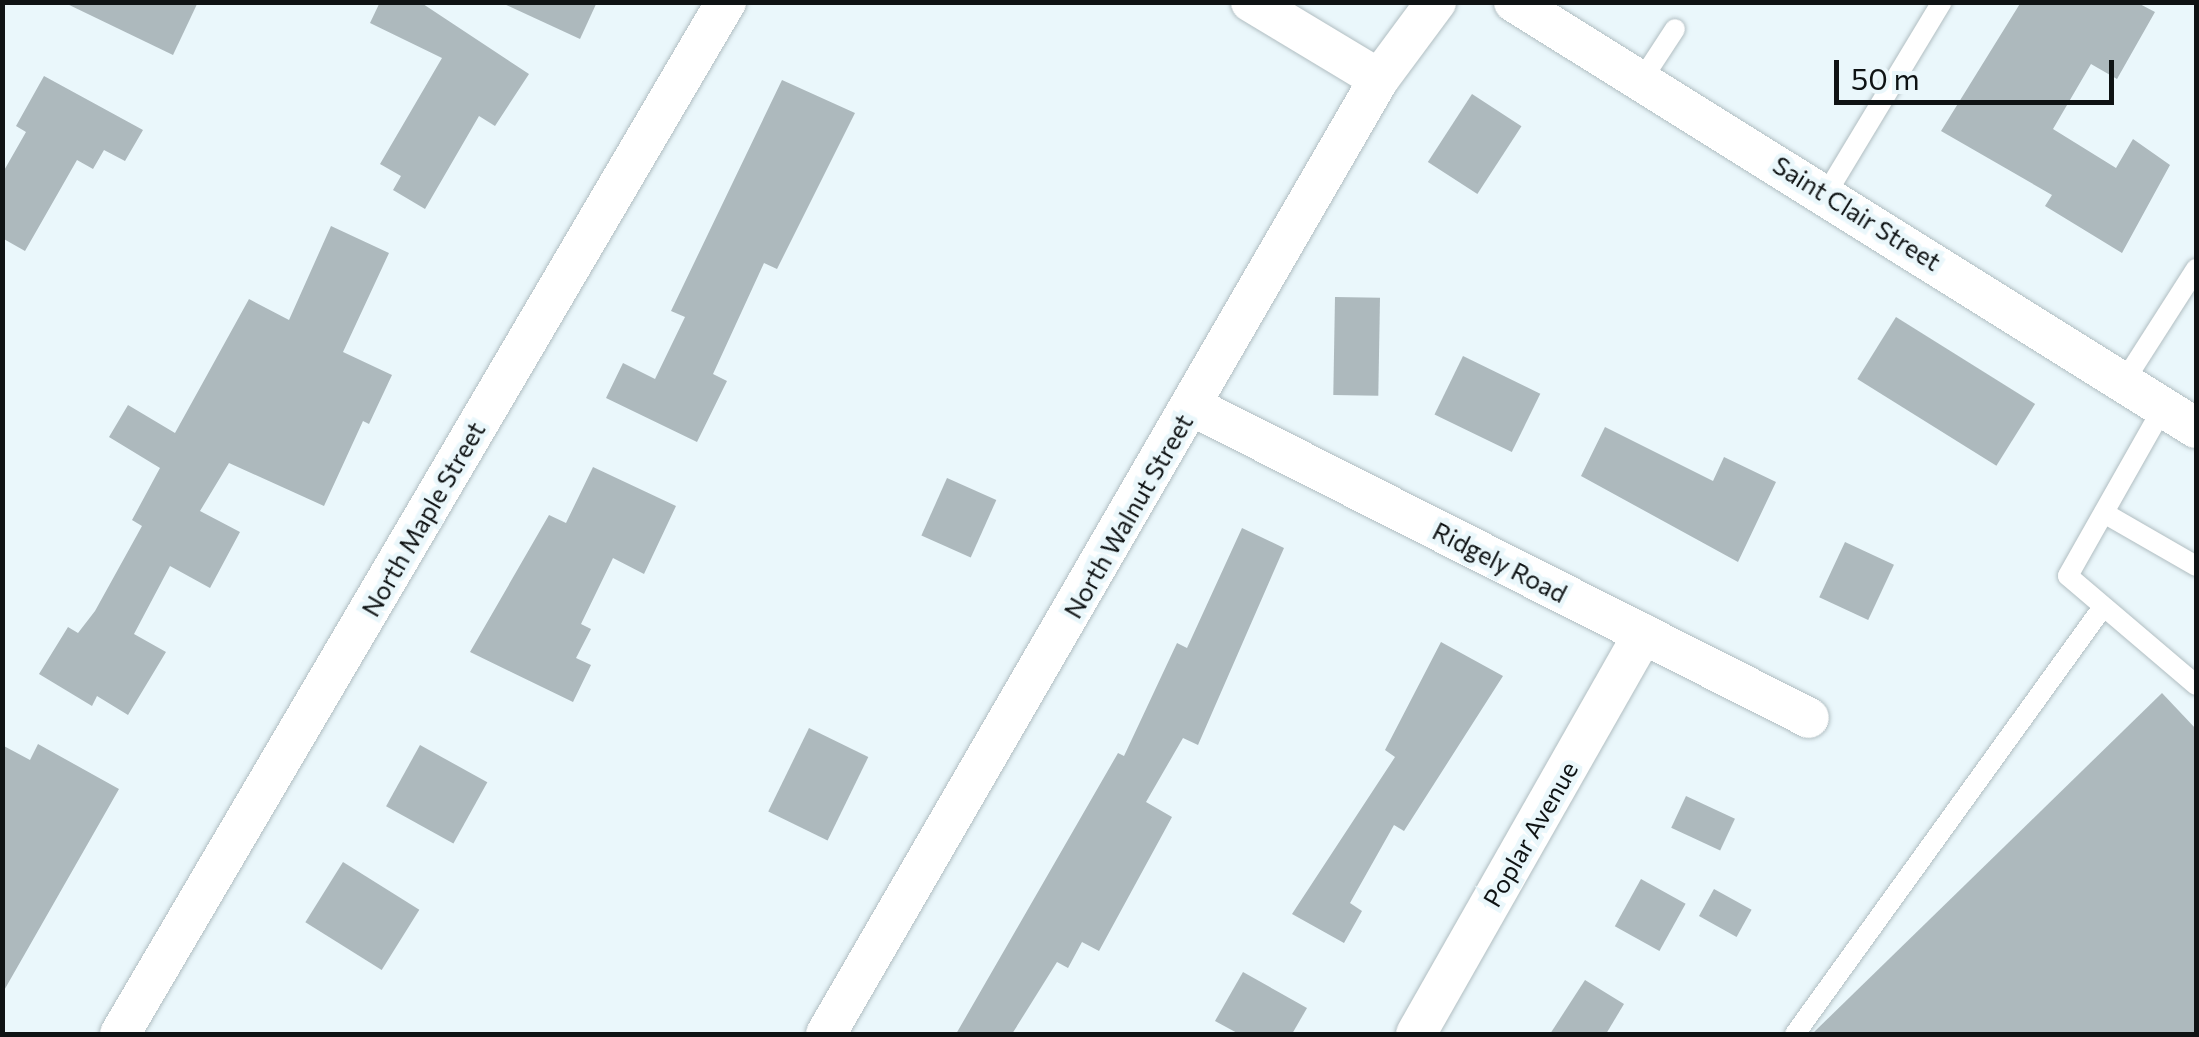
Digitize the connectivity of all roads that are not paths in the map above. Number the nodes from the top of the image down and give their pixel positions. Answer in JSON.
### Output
{"nodes":[{"id":1,"x":726,"y":2,"type":"edge"},
{"id":2,"x":1251,"y":2,"type":"edge"},
{"id":3,"x":1436,"y":2,"type":"edge"},
{"id":4,"x":1514,"y":2,"type":"edge"},
{"id":5,"x":1942,"y":2,"type":"edge"},
{"id":6,"x":1675,"y":29,"type":"dead end"},
{"id":7,"x":1380,"y":79,"type":"junction"},
{"id":8,"x":1641,"y":81,"type":"junction"},
{"id":9,"x":1826,"y":194,"type":"junction"},
{"id":10,"x":2196,"y":269,"type":"edge"},
{"id":11,"x":2126,"y":380,"type":"junction"},
{"id":12,"x":1192,"y":406,"type":"junction"},
{"id":13,"x":2180,"y":417,"type":"edge"},
{"id":14,"x":2104,"y":512,"type":"junction"},
{"id":15,"x":2196,"y":566,"type":"edge"},
{"id":16,"x":2103,"y":607,"type":"junction"},
{"id":17,"x":1643,"y":634,"type":"junction"},
{"id":18,"x":2196,"y":686,"type":"edge"},
{"id":19,"x":1809,"y":718,"type":"dead end"},
{"id":20,"x":120,"y":1034,"type":"edge"},
{"id":21,"x":826,"y":1034,"type":"edge"},
{"id":22,"x":1416,"y":1034,"type":"edge"},
{"id":23,"x":1795,"y":1034,"type":"edge"}],
"edges":[{"from":1,"to":20,"type":"street","name":"North Maple Street"},
{"from":2,"to":7,"type":"street"},
{"from":3,"to":7,"type":"street","name":"North Walnut Street"},
{"from":4,"to":8,"type":"street","name":"Saint Clair Street"},
{"from":5,"to":9,"type":"lane"},
{"from":6,"to":8,"type":"lane"},
{"from":7,"to":12,"type":"street","name":"North Walnut Street"},
{"from":8,"to":9,"type":"street","name":"Saint Clair Street"},
{"from":9,"to":11,"type":"street","name":"Saint Clair Street"},
{"from":10,"to":11,"type":"lane"},
{"from":11,"to":13,"type":"street","name":"Saint Clair Street"},
{"from":12,"to":17,"type":"street","name":"Ridgely Road"},
{"from":12,"to":21,"type":"street","name":"North Walnut Street"},
{"from":13,"to":14,"type":"lane"},
{"from":14,"to":15,"type":"lane"},
{"from":14,"to":16,"type":"lane"},
{"from":16,"to":18,"type":"lane"},
{"from":16,"to":23,"type":"lane"},
{"from":17,"to":19,"type":"street","name":"Ridgely Road"},
{"from":17,"to":22,"type":"street","name":"Poplar Avenue"}]}
